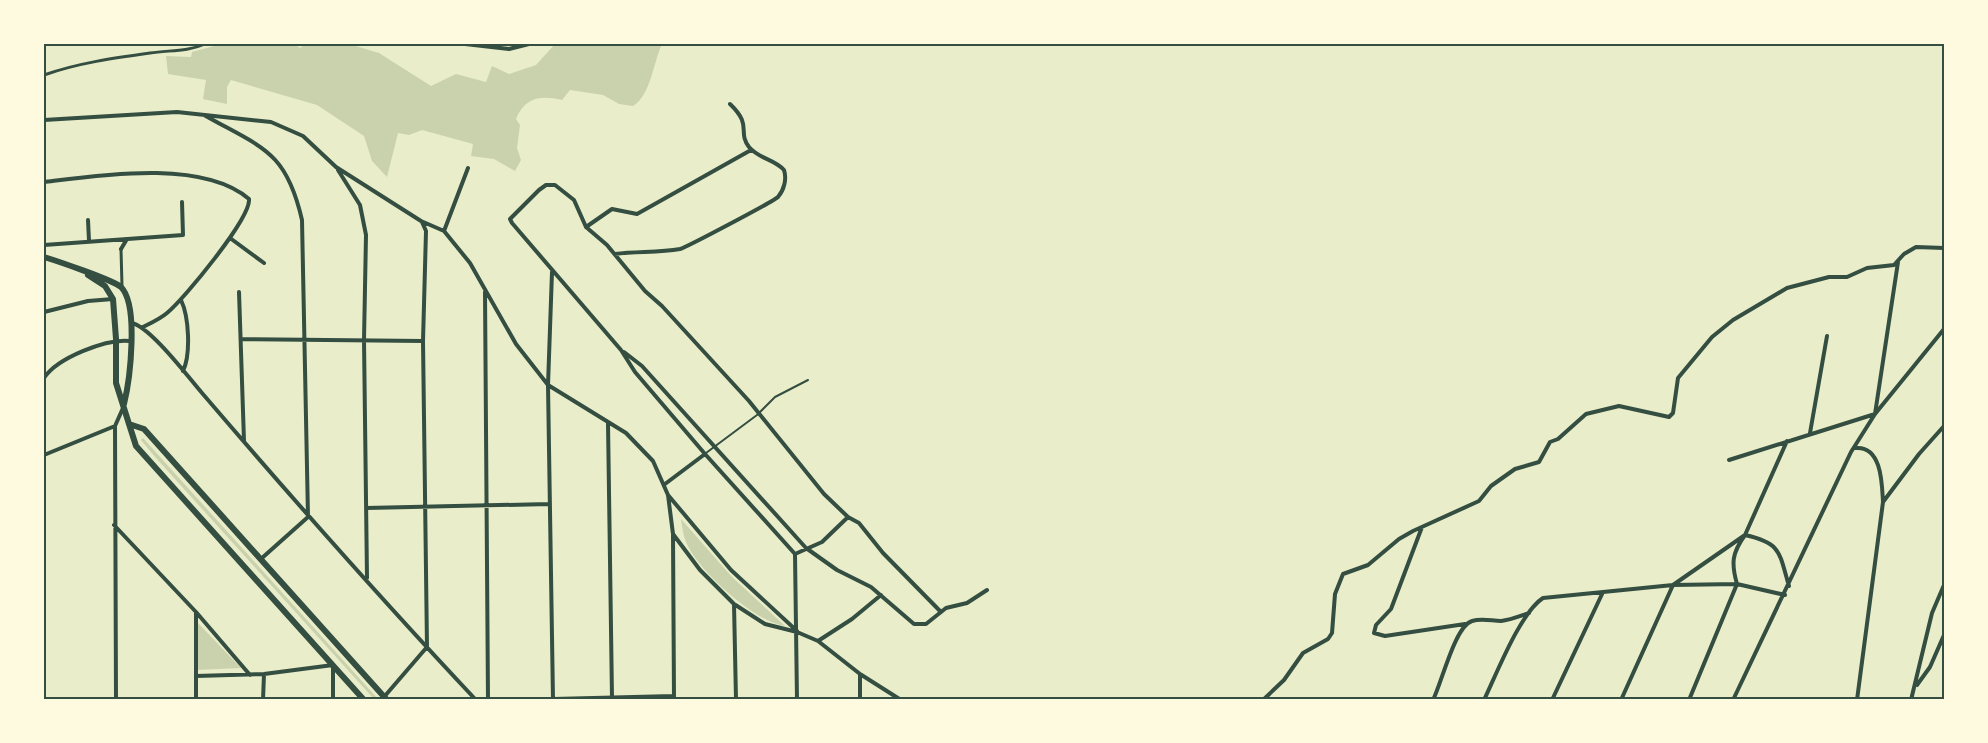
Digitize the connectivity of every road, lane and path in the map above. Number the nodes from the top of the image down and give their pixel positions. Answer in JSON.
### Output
{"nodes":[{"id":1,"x":205,"y":44,"type":"edge"},
{"id":2,"x":465,"y":44,"type":"edge"},
{"id":3,"x":529,"y":44,"type":"edge"},
{"id":4,"x":44,"y":75,"type":"edge"},
{"id":5,"x":730,"y":105,"type":"dead end"},
{"id":6,"x":202,"y":114,"type":"junction"},
{"id":7,"x":44,"y":120,"type":"edge"},
{"id":8,"x":751,"y":150,"type":"junction"},
{"id":9,"x":336,"y":166,"type":"junction"},
{"id":10,"x":468,"y":168,"type":"dead end"},
{"id":11,"x":44,"y":182,"type":"edge"},
{"id":12,"x":182,"y":202,"type":"dead end"},
{"id":13,"x":88,"y":220,"type":"dead end"},
{"id":14,"x":421,"y":220,"type":"junction"},
{"id":15,"x":586,"y":227,"type":"junction"},
{"id":16,"x":444,"y":231,"type":"junction"},
{"id":17,"x":127,"y":238,"type":"junction"},
{"id":18,"x":230,"y":238,"type":"junction"},
{"id":19,"x":89,"y":241,"type":"junction"},
{"id":20,"x":44,"y":244,"type":"edge"},
{"id":21,"x":1944,"y":248,"type":"edge"},
{"id":22,"x":121,"y":249,"type":"joint"},
{"id":23,"x":615,"y":254,"type":"junction"},
{"id":24,"x":44,"y":257,"type":"edge"},
{"id":25,"x":1898,"y":262,"type":"junction"},
{"id":26,"x":264,"y":263,"type":"dead end"},
{"id":27,"x":552,"y":272,"type":"junction"},
{"id":28,"x":88,"y":274,"type":"junction"},
{"id":29,"x":122,"y":288,"type":"junction"},
{"id":30,"x":485,"y":291,"type":"junction"},
{"id":31,"x":239,"y":292,"type":"dead end"},
{"id":32,"x":113,"y":299,"type":"junction"},
{"id":33,"x":181,"y":300,"type":"junction"},
{"id":34,"x":44,"y":312,"type":"edge"},
{"id":35,"x":131,"y":323,"type":"junction"},
{"id":36,"x":142,"y":327,"type":"junction"},
{"id":37,"x":1944,"y":329,"type":"edge"},
{"id":38,"x":1827,"y":336,"type":"dead end"},
{"id":39,"x":117,"y":339,"type":"junction"},
{"id":40,"x":242,"y":339,"type":"junction"},
{"id":41,"x":303,"y":340,"type":"junction"},
{"id":42,"x":364,"y":340,"type":"junction"},
{"id":43,"x":130,"y":341,"type":"junction"},
{"id":44,"x":423,"y":341,"type":"junction"},
{"id":45,"x":621,"y":350,"type":"junction"},
{"id":46,"x":183,"y":371,"type":"junction"},
{"id":47,"x":44,"y":378,"type":"edge"},
{"id":48,"x":808,"y":380,"type":"dead end"},
{"id":49,"x":548,"y":385,"type":"junction"},
{"id":50,"x":124,"y":404,"type":"junction"},
{"id":51,"x":1875,"y":414,"type":"junction"},
{"id":52,"x":757,"y":415,"type":"junction"},
{"id":53,"x":608,"y":423,"type":"junction"},
{"id":54,"x":129,"y":424,"type":"junction"},
{"id":55,"x":115,"y":426,"type":"junction"},
{"id":56,"x":1944,"y":426,"type":"edge"},
{"id":57,"x":1810,"y":433,"type":"junction"},
{"id":58,"x":1787,"y":441,"type":"junction"},
{"id":59,"x":244,"y":442,"type":"junction"},
{"id":60,"x":712,"y":447,"type":"junction"},
{"id":61,"x":1855,"y":448,"type":"junction"},
{"id":62,"x":705,"y":454,"type":"junction"},
{"id":63,"x":44,"y":455,"type":"edge"},
{"id":64,"x":1729,"y":460,"type":"dead end"},
{"id":65,"x":665,"y":484,"type":"junction"},
{"id":66,"x":668,"y":495,"type":"junction"},
{"id":67,"x":1883,"y":502,"type":"junction"},
{"id":68,"x":549,"y":504,"type":"junction"},
{"id":69,"x":487,"y":505,"type":"junction"},
{"id":70,"x":425,"y":507,"type":"junction"},
{"id":71,"x":366,"y":508,"type":"junction"},
{"id":72,"x":848,"y":517,"type":"junction"},
{"id":73,"x":308,"y":518,"type":"junction"},
{"id":74,"x":114,"y":525,"type":"junction"},
{"id":75,"x":1422,"y":527,"type":"junction"},
{"id":76,"x":673,"y":534,"type":"junction"},
{"id":77,"x":1746,"y":535,"type":"junction"},
{"id":78,"x":806,"y":548,"type":"junction"},
{"id":79,"x":795,"y":555,"type":"junction"},
{"id":80,"x":262,"y":558,"type":"junction"},
{"id":81,"x":367,"y":580,"type":"junction"},
{"id":82,"x":1737,"y":584,"type":"junction"},
{"id":83,"x":1673,"y":585,"type":"junction"},
{"id":84,"x":1944,"y":585,"type":"edge"},
{"id":85,"x":1789,"y":586,"type":"junction"},
{"id":86,"x":987,"y":590,"type":"dead end"},
{"id":87,"x":1603,"y":591,"type":"junction"},
{"id":88,"x":881,"y":595,"type":"junction"},
{"id":89,"x":1785,"y":595,"type":"junction"},
{"id":90,"x":734,"y":604,"type":"junction"},
{"id":91,"x":196,"y":612,"type":"junction"},
{"id":92,"x":940,"y":612,"type":"junction"},
{"id":93,"x":1530,"y":613,"type":"junction"},
{"id":94,"x":1465,"y":624,"type":"junction"},
{"id":95,"x":797,"y":632,"type":"junction"},
{"id":96,"x":1944,"y":635,"type":"edge"},
{"id":97,"x":818,"y":641,"type":"junction"},
{"id":98,"x":427,"y":647,"type":"junction"},
{"id":99,"x":333,"y":665,"type":"junction"},
{"id":100,"x":264,"y":674,"type":"junction"},
{"id":101,"x":860,"y":674,"type":"junction"},
{"id":102,"x":250,"y":675,"type":"junction"},
{"id":103,"x":196,"y":676,"type":"junction"},
{"id":104,"x":1915,"y":688,"type":"junction"},
{"id":105,"x":612,"y":697,"type":"junction"},
{"id":106,"x":386,"y":698,"type":"edge"},
{"id":107,"x":674,"y":698,"type":"edge"},
{"id":108,"x":115,"y":699,"type":"edge"},
{"id":109,"x":196,"y":699,"type":"edge"},
{"id":110,"x":263,"y":699,"type":"edge"},
{"id":111,"x":333,"y":699,"type":"edge"},
{"id":112,"x":364,"y":699,"type":"edge"},
{"id":113,"x":476,"y":699,"type":"edge"},
{"id":114,"x":488,"y":699,"type":"edge"},
{"id":115,"x":553,"y":699,"type":"edge"},
{"id":116,"x":736,"y":699,"type":"edge"},
{"id":117,"x":797,"y":699,"type":"edge"},
{"id":118,"x":860,"y":699,"type":"edge"},
{"id":119,"x":901,"y":699,"type":"edge"},
{"id":120,"x":1263,"y":699,"type":"edge"},
{"id":121,"x":1433,"y":699,"type":"edge"},
{"id":122,"x":1484,"y":699,"type":"edge"},
{"id":123,"x":1552,"y":699,"type":"edge"},
{"id":124,"x":1621,"y":699,"type":"edge"},
{"id":125,"x":1689,"y":699,"type":"edge"},
{"id":126,"x":1733,"y":699,"type":"edge"},
{"id":127,"x":1857,"y":699,"type":"edge"},
{"id":128,"x":1911,"y":699,"type":"edge"}],
"edges":[{"from":1,"to":4,"type":"street"},
{"from":2,"to":3,"type":"street"},
{"from":5,"to":8,"type":"street"},
{"from":6,"to":7,"type":"street"},
{"from":6,"to":9,"type":"street"},
{"from":6,"to":41,"type":"street"},
{"from":8,"to":15,"type":"street"},
{"from":8,"to":23,"type":"street"},
{"from":9,"to":14,"type":"street"},
{"from":9,"to":42,"type":"street"},
{"from":10,"to":16,"type":"street"},
{"from":11,"to":18,"type":"street"},
{"from":12,"to":17,"type":"street"},
{"from":13,"to":19,"type":"street"},
{"from":14,"to":16,"type":"street"},
{"from":14,"to":44,"type":"street"},
{"from":15,"to":23,"type":"street"},
{"from":15,"to":27,"type":"street"},
{"from":16,"to":30,"type":"street"},
{"from":17,"to":19,"type":"street"},
{"from":17,"to":22,"type":"street"},
{"from":18,"to":26,"type":"street"},
{"from":18,"to":33,"type":"street"},
{"from":19,"to":20,"type":"street"},
{"from":21,"to":25,"type":"street"},
{"from":22,"to":29,"type":"street"},
{"from":23,"to":52,"type":"street"},
{"from":24,"to":28,"type":"main road"},
{"from":25,"to":51,"type":"street"},
{"from":25,"to":75,"type":"street"},
{"from":27,"to":45,"type":"street"},
{"from":27,"to":49,"type":"street"},
{"from":28,"to":29,"type":"main road"},
{"from":28,"to":32,"type":"main road"},
{"from":29,"to":35,"type":"main road"},
{"from":30,"to":49,"type":"street"},
{"from":30,"to":69,"type":"street"},
{"from":31,"to":40,"type":"street"},
{"from":32,"to":34,"type":"street"},
{"from":32,"to":39,"type":"main road"},
{"from":33,"to":36,"type":"street"},
{"from":33,"to":46,"type":"street"},
{"from":35,"to":36,"type":"street"},
{"from":35,"to":43,"type":"main road"},
{"from":36,"to":46,"type":"street"},
{"from":37,"to":51,"type":"street"},
{"from":38,"to":57,"type":"street"},
{"from":39,"to":43,"type":"street"},
{"from":39,"to":47,"type":"street"},
{"from":39,"to":50,"type":"main road"},
{"from":40,"to":41,"type":"street"},
{"from":40,"to":59,"type":"street"},
{"from":41,"to":42,"type":"street"},
{"from":41,"to":73,"type":"street"},
{"from":42,"to":44,"type":"street"},
{"from":42,"to":71,"type":"street"},
{"from":43,"to":50,"type":"main road"},
{"from":44,"to":70,"type":"street"},
{"from":45,"to":60,"type":"street"},
{"from":45,"to":62,"type":"street"},
{"from":46,"to":59,"type":"street"},
{"from":48,"to":52,"type":"lane"},
{"from":49,"to":53,"type":"street"},
{"from":49,"to":68,"type":"street"},
{"from":50,"to":54,"type":"main road"},
{"from":50,"to":55,"type":"street"},
{"from":51,"to":57,"type":"street"},
{"from":51,"to":61,"type":"street"},
{"from":52,"to":60,"type":"lane"},
{"from":52,"to":72,"type":"street"},
{"from":53,"to":65,"type":"street"},
{"from":53,"to":105,"type":"street"},
{"from":54,"to":80,"type":"main road"},
{"from":54,"to":99,"type":"main road"},
{"from":55,"to":63,"type":"street"},
{"from":55,"to":74,"type":"street"},
{"from":56,"to":67,"type":"street"},
{"from":57,"to":58,"type":"street"},
{"from":58,"to":64,"type":"street"},
{"from":58,"to":77,"type":"street"},
{"from":59,"to":73,"type":"street"},
{"from":60,"to":62,"type":"lane"},
{"from":60,"to":78,"type":"street"},
{"from":61,"to":67,"type":"street"},
{"from":61,"to":85,"type":"street"},
{"from":62,"to":65,"type":"street"},
{"from":62,"to":79,"type":"street"},
{"from":65,"to":66,"type":"street"},
{"from":66,"to":76,"type":"street"},
{"from":66,"to":95,"type":"street"},
{"from":67,"to":127,"type":"street"},
{"from":68,"to":69,"type":"street"},
{"from":68,"to":115,"type":"street"},
{"from":69,"to":70,"type":"street"},
{"from":69,"to":114,"type":"street"},
{"from":70,"to":71,"type":"street"},
{"from":70,"to":98,"type":"street"},
{"from":71,"to":81,"type":"street"},
{"from":72,"to":78,"type":"street"},
{"from":72,"to":92,"type":"street"},
{"from":73,"to":80,"type":"street"},
{"from":73,"to":81,"type":"street"},
{"from":74,"to":91,"type":"street"},
{"from":74,"to":108,"type":"street"},
{"from":75,"to":94,"type":"street"},
{"from":75,"to":120,"type":"street"},
{"from":76,"to":90,"type":"street"},
{"from":76,"to":107,"type":"street"},
{"from":77,"to":82,"type":"street"},
{"from":77,"to":83,"type":"street"},
{"from":77,"to":85,"type":"street"},
{"from":78,"to":79,"type":"street"},
{"from":78,"to":88,"type":"street"},
{"from":79,"to":95,"type":"street"},
{"from":80,"to":106,"type":"main road"},
{"from":81,"to":98,"type":"street"},
{"from":82,"to":83,"type":"street"},
{"from":82,"to":89,"type":"street"},
{"from":82,"to":125,"type":"street"},
{"from":83,"to":87,"type":"street"},
{"from":83,"to":124,"type":"street"},
{"from":84,"to":104,"type":"street"},
{"from":85,"to":89,"type":"street"},
{"from":86,"to":92,"type":"street"},
{"from":87,"to":93,"type":"street"},
{"from":87,"to":123,"type":"street"},
{"from":88,"to":92,"type":"street"},
{"from":88,"to":97,"type":"street"},
{"from":89,"to":126,"type":"street"},
{"from":90,"to":95,"type":"street"},
{"from":90,"to":116,"type":"street"},
{"from":91,"to":102,"type":"street"},
{"from":91,"to":103,"type":"street"},
{"from":93,"to":94,"type":"street"},
{"from":93,"to":122,"type":"street"},
{"from":94,"to":121,"type":"street"},
{"from":95,"to":97,"type":"street"},
{"from":95,"to":117,"type":"street"},
{"from":96,"to":104,"type":"street"},
{"from":97,"to":101,"type":"street"},
{"from":98,"to":106,"type":"street"},
{"from":98,"to":113,"type":"street"},
{"from":99,"to":100,"type":"street"},
{"from":99,"to":111,"type":"street"},
{"from":99,"to":112,"type":"main road"},
{"from":100,"to":102,"type":"street"},
{"from":100,"to":110,"type":"street"},
{"from":101,"to":118,"type":"street"},
{"from":101,"to":119,"type":"street"},
{"from":102,"to":103,"type":"street"},
{"from":103,"to":109,"type":"street"},
{"from":104,"to":128,"type":"street"},
{"from":105,"to":107,"type":"street"},
{"from":105,"to":115,"type":"street"}]}
